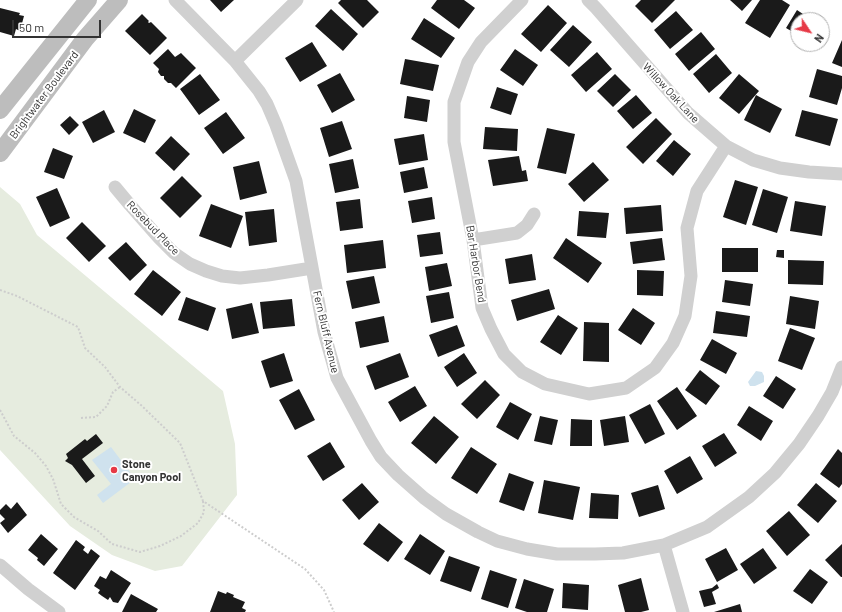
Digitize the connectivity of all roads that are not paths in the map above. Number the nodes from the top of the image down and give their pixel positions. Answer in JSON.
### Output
{"nodes":[{"id":1,"x":88,"y":0,"type":"edge"},
{"id":2,"x":119,"y":0,"type":"edge"},
{"id":3,"x":175,"y":0,"type":"edge"},
{"id":4,"x":297,"y":0,"type":"edge"},
{"id":5,"x":522,"y":0,"type":"edge"},
{"id":6,"x":588,"y":0,"type":"edge"},
{"id":7,"x":235,"y":61,"type":"junction"},
{"id":8,"x":0,"y":110,"type":"edge"},
{"id":9,"x":726,"y":146,"type":"junction"},
{"id":10,"x":0,"y":153,"type":"edge"},
{"id":11,"x":842,"y":174,"type":"edge"},
{"id":12,"x":115,"y":186,"type":"dead end"},
{"id":13,"x":534,"y":214,"type":"dead end"},
{"id":14,"x":473,"y":240,"type":"junction"},
{"id":15,"x":312,"y":268,"type":"junction"},
{"id":16,"x":842,"y":367,"type":"edge"},
{"id":17,"x":664,"y":545,"type":"junction"},
{"id":18,"x":0,"y":565,"type":"edge"},
{"id":19,"x":59,"y":612,"type":"edge"},
{"id":20,"x":683,"y":612,"type":"edge"}],
"edges":[{"from":1,"to":8,"type":"street"},
{"from":2,"to":10,"type":"street","name":"Brightwater Boulevard"},
{"from":3,"to":7,"type":"street","name":"Fern Bluff Avenue"},
{"from":4,"to":7,"type":"street"},
{"from":5,"to":14,"type":"street","name":"Bar Harbor Bend"},
{"from":6,"to":9,"type":"street","name":"Willow Oak Lane"},
{"from":7,"to":15,"type":"street","name":"Fern Bluff Avenue"},
{"from":9,"to":11,"type":"street","name":"Willow Oak Lane"},
{"from":9,"to":14,"type":"street","name":"Bar Harbor Bend"},
{"from":12,"to":15,"type":"street","name":"Rosebud Place"},
{"from":13,"to":14,"type":"street"},
{"from":15,"to":17,"type":"street","name":"Fern Bluff Avenue"},
{"from":16,"to":17,"type":"street","name":"Fern Bluff Avenue"},
{"from":17,"to":20,"type":"street"},
{"from":18,"to":19,"type":"street"}]}
